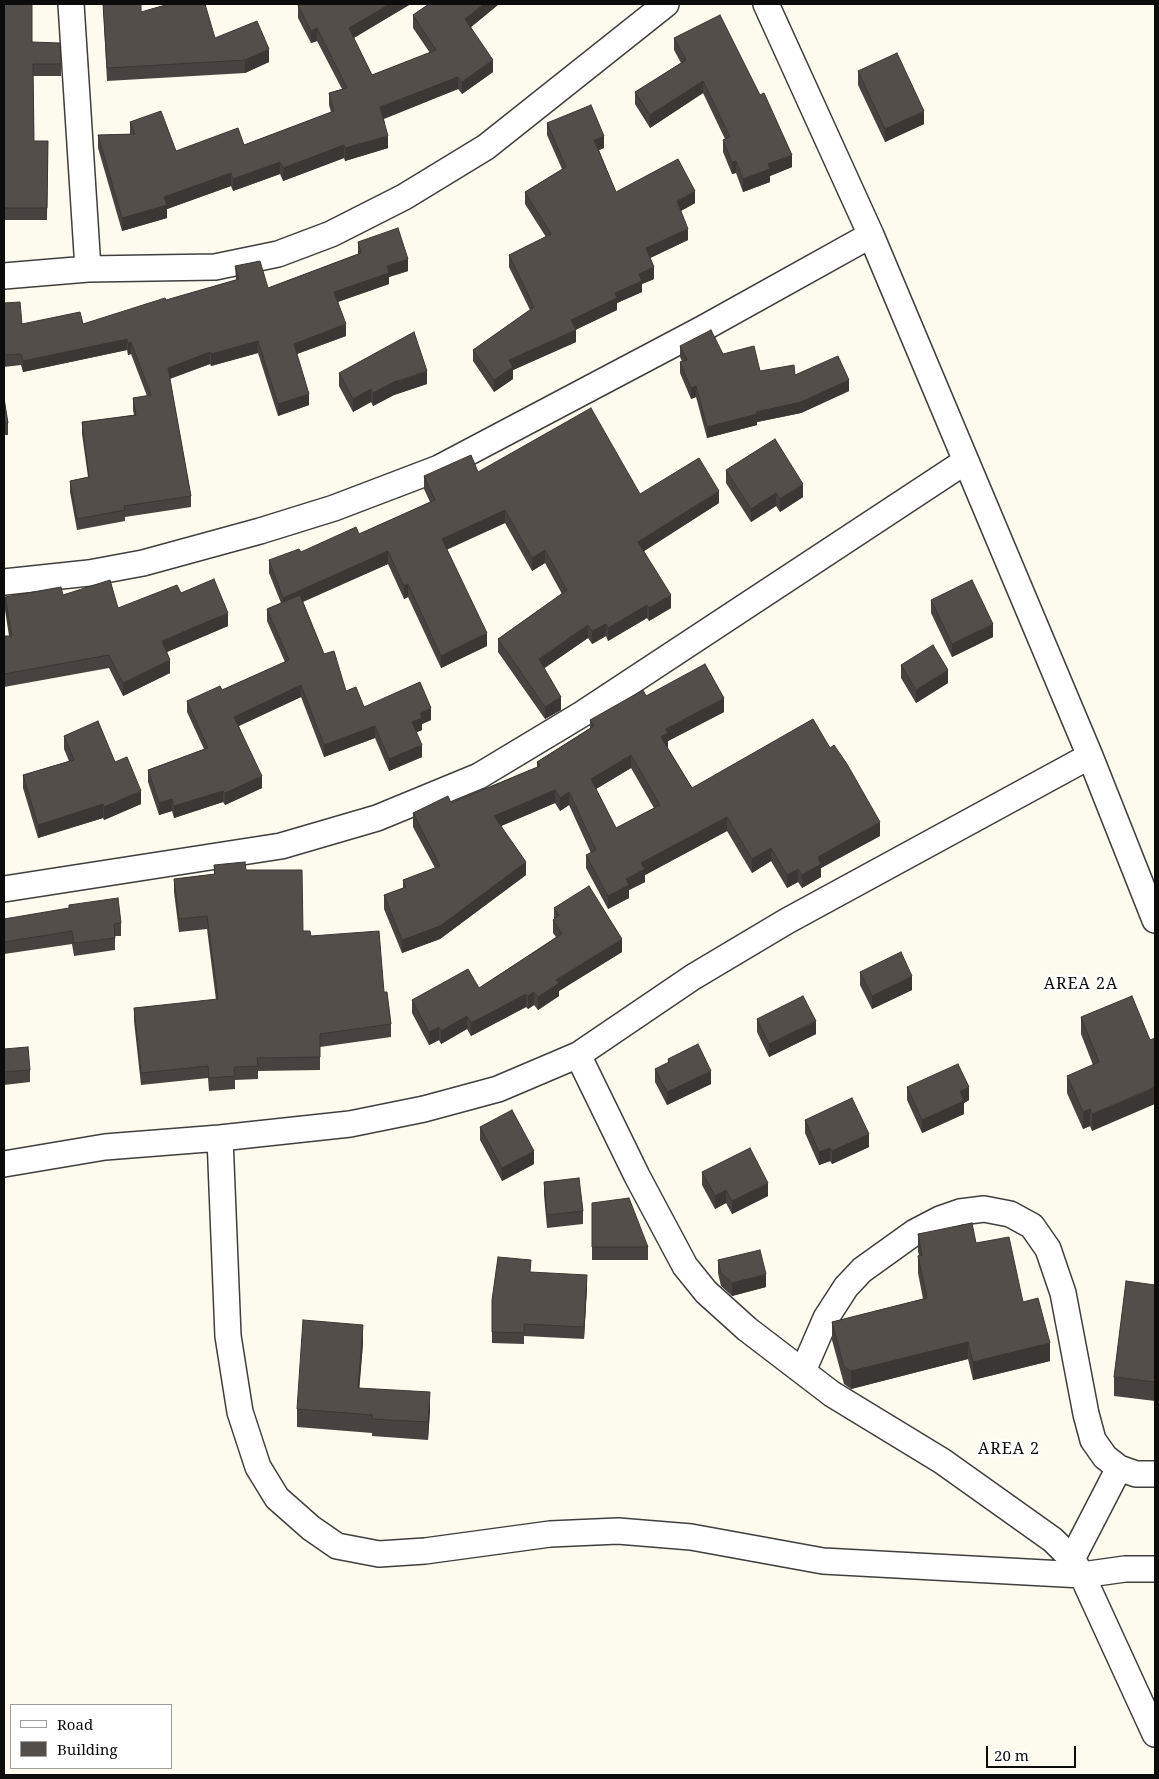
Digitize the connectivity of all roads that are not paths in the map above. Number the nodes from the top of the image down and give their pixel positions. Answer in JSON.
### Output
{"nodes":[{"id":1,"x":71,"y":4,"type":"edge"},
{"id":2,"x":666,"y":4,"type":"edge"},
{"id":3,"x":766,"y":4,"type":"edge"},
{"id":4,"x":871,"y":235,"type":"junction"},
{"id":5,"x":88,"y":269,"type":"junction"},
{"id":6,"x":4,"y":276,"type":"edge"},
{"id":7,"x":966,"y":461,"type":"junction"},
{"id":8,"x":4,"y":582,"type":"edge"},
{"id":9,"x":1090,"y":756,"type":"junction"},
{"id":10,"x":4,"y":889,"type":"edge"},
{"id":11,"x":1155,"y":920,"type":"edge"},
{"id":12,"x":578,"y":1055,"type":"junction"},
{"id":13,"x":220,"y":1138,"type":"junction"},
{"id":14,"x":4,"y":1164,"type":"edge"},
{"id":15,"x":803,"y":1370,"type":"junction"},
{"id":16,"x":1119,"y":1468,"type":"junction"},
{"id":17,"x":1155,"y":1474,"type":"edge"},
{"id":18,"x":1077,"y":1567,"type":"junction"},
{"id":19,"x":1155,"y":1569,"type":"edge"},
{"id":20,"x":1155,"y":1734,"type":"edge"}],
"edges":[{"from":1,"to":5,"type":"street"},
{"from":2,"to":5,"type":"street"},
{"from":3,"to":4,"type":"street"},
{"from":4,"to":7,"type":"street"},
{"from":4,"to":8,"type":"street"},
{"from":5,"to":6,"type":"street"},
{"from":7,"to":9,"type":"street"},
{"from":7,"to":10,"type":"street"},
{"from":9,"to":11,"type":"street"},
{"from":9,"to":12,"type":"street"},
{"from":12,"to":13,"type":"street"},
{"from":12,"to":15,"type":"street"},
{"from":13,"to":14,"type":"street"},
{"from":13,"to":18,"type":"street"},
{"from":15,"to":16,"type":"street"},
{"from":15,"to":18,"type":"street"},
{"from":16,"to":17,"type":"street"},
{"from":16,"to":18,"type":"street"},
{"from":18,"to":19,"type":"street"},
{"from":18,"to":20,"type":"street"}]}
